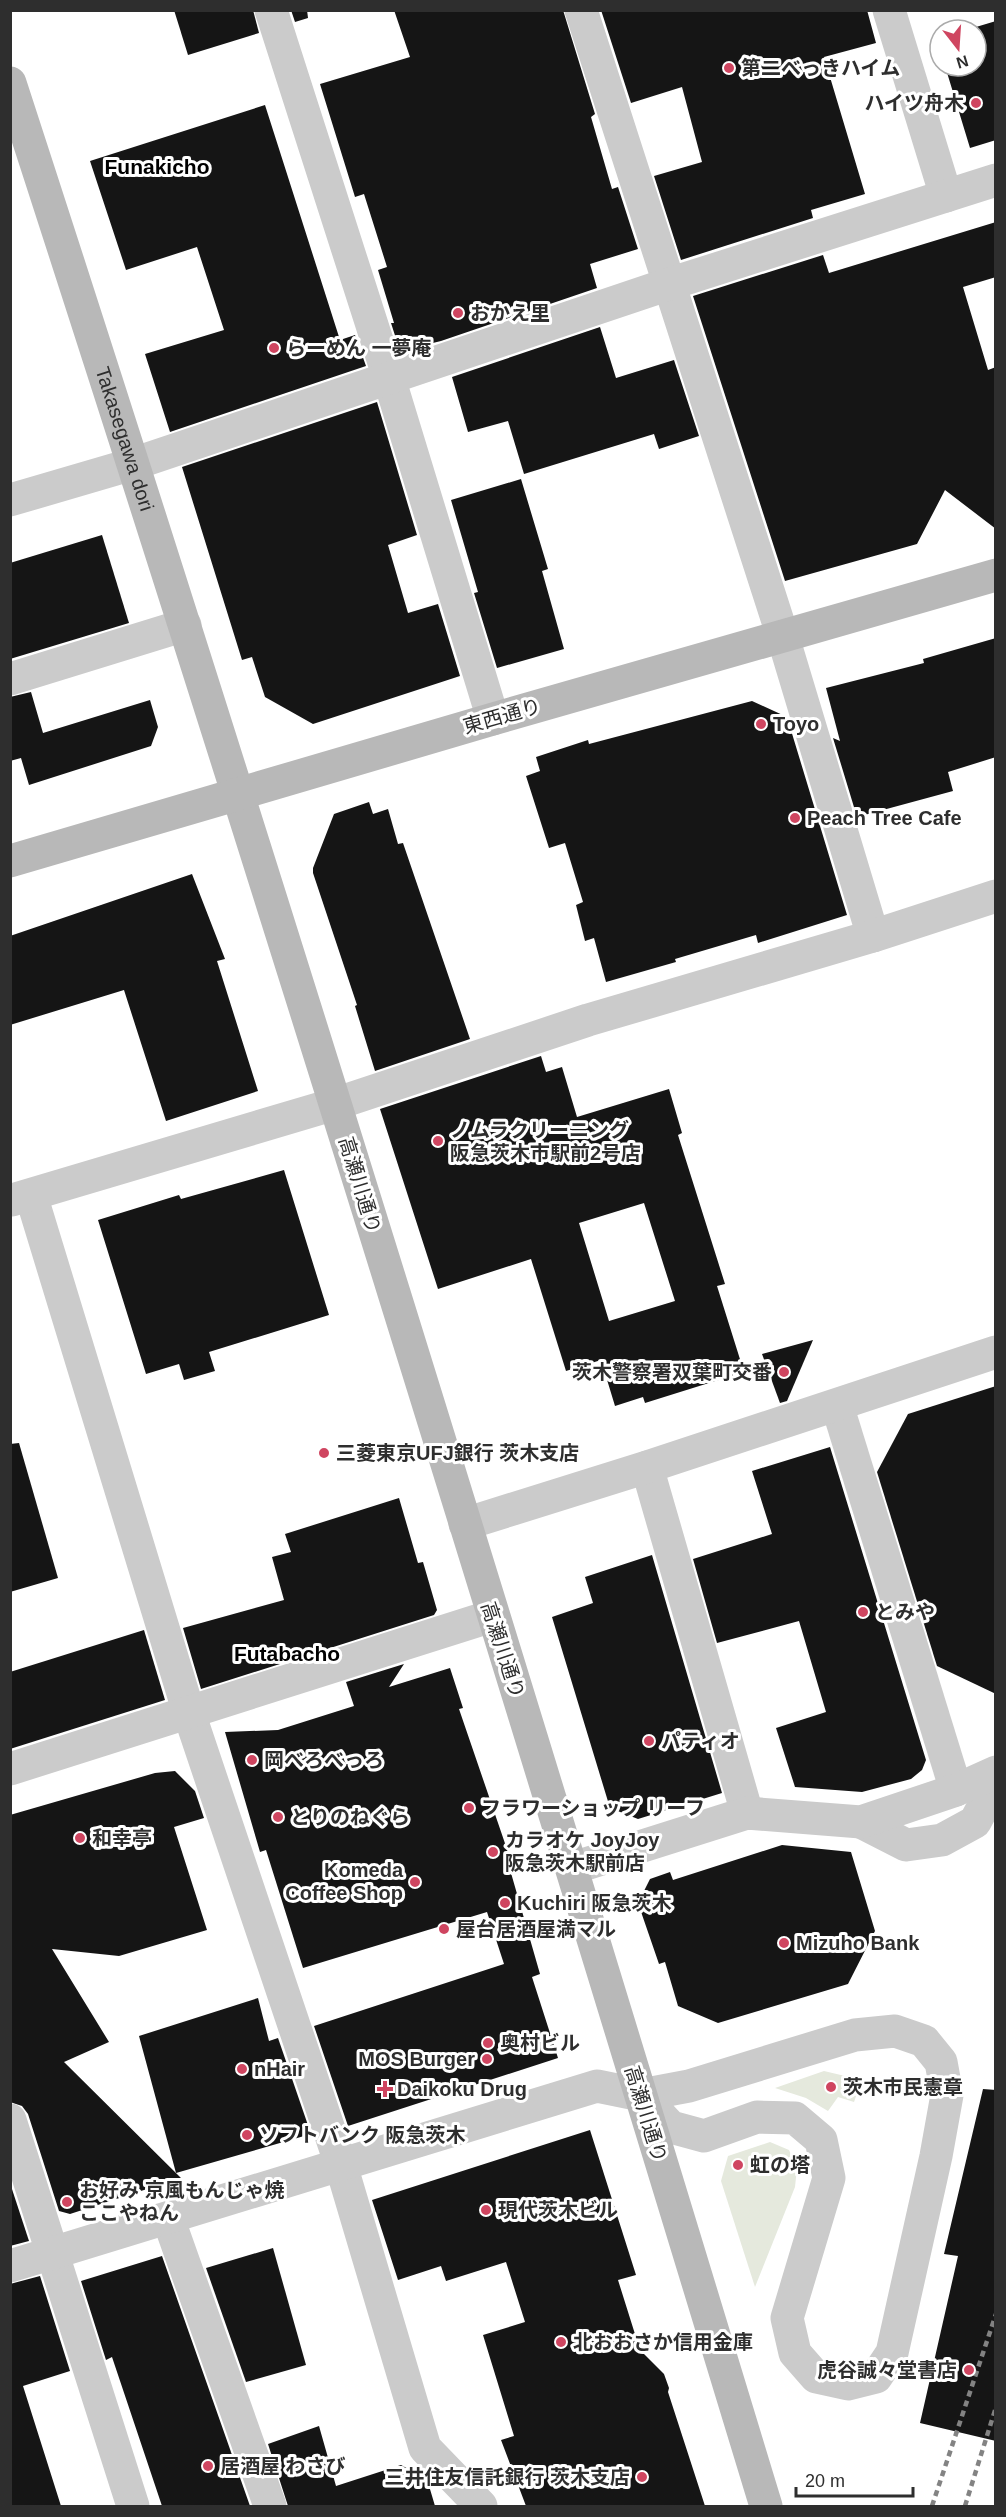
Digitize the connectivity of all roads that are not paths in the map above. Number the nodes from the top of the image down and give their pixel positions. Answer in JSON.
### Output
{"nodes":[{"id":1,"x":271,"y":10,"type":"edge"},
{"id":2,"x":582,"y":10,"type":"edge"},
{"id":3,"x":889,"y":10,"type":"edge"},
{"id":4,"x":10,"y":83,"type":"edge"},
{"id":5,"x":17,"y":124,"type":"edge"},
{"id":6,"x":996,"y":180,"type":"edge"},
{"id":7,"x":946,"y":196,"type":"junction"},
{"id":8,"x":669,"y":284,"type":"junction"},
{"id":9,"x":389,"y":378,"type":"junction"},
{"id":10,"x":133,"y":464,"type":"junction"},
{"id":11,"x":10,"y":500,"type":"edge"},
{"id":12,"x":996,"y":576,"type":"edge"},
{"id":13,"x":185,"y":625,"type":"junction"},
{"id":14,"x":783,"y":637,"type":"junction"},
{"id":15,"x":10,"y":679,"type":"edge"},
{"id":16,"x":493,"y":719,"type":"junction"},
{"id":17,"x":239,"y":794,"type":"junction"},
{"id":18,"x":10,"y":861,"type":"edge"},
{"id":19,"x":996,"y":896,"type":"edge"},
{"id":20,"x":873,"y":936,"type":"junction"},
{"id":21,"x":335,"y":1104,"type":"junction"},
{"id":22,"x":21,"y":1198,"type":"edge"},
{"id":23,"x":996,"y":1352,"type":"edge"},
{"id":24,"x":837,"y":1404,"type":"junction"},
{"id":25,"x":647,"y":1467,"type":"junction"},
{"id":26,"x":465,"y":1524,"type":"junction"},
{"id":27,"x":492,"y":1616,"type":"junction"},
{"id":28,"x":189,"y":1713,"type":"junction"},
{"id":29,"x":10,"y":1769,"type":"edge"},
{"id":30,"x":996,"y":1772,"type":"edge"},
{"id":31,"x":996,"y":1783,"type":"edge"},
{"id":32,"x":956,"y":1790,"type":"junction"},
{"id":33,"x":747,"y":1813,"type":"junction"},
{"id":34,"x":861,"y":1822,"type":"junction"},
{"id":35,"x":573,"y":1868,"type":"junction"},
{"id":36,"x":641,"y":2095,"type":"junction"},
{"id":37,"x":10,"y":2120,"type":"edge"},
{"id":38,"x":341,"y":2165,"type":"junction"},
{"id":39,"x":168,"y":2217,"type":"junction"},
{"id":40,"x":52,"y":2253,"type":"junction"},
{"id":41,"x":10,"y":2266,"type":"edge"},
{"id":42,"x":133,"y":2506,"type":"edge"},
{"id":43,"x":270,"y":2506,"type":"edge"},
{"id":44,"x":482,"y":2506,"type":"edge"},
{"id":45,"x":766,"y":2506,"type":"edge"}],
"edges":[{"from":1,"to":9,"type":"street"},
{"from":2,"to":8,"type":"street"},
{"from":3,"to":7,"type":"street"},
{"from":4,"to":5,"type":"street","name":"Takasegawa dori"},
{"from":5,"to":10,"type":"street","name":"Takasegawa dori"},
{"from":6,"to":7,"type":"street"},
{"from":7,"to":8,"type":"street"},
{"from":8,"to":9,"type":"street"},
{"from":8,"to":14,"type":"street"},
{"from":9,"to":10,"type":"street"},
{"from":9,"to":16,"type":"street"},
{"from":10,"to":11,"type":"street"},
{"from":10,"to":13,"type":"street","name":"Takasegawa dori"},
{"from":12,"to":14,"type":"street","name":"東西通り"},
{"from":13,"to":15,"type":"street"},
{"from":13,"to":17,"type":"street","name":"Takasegawa dori"},
{"from":14,"to":16,"type":"street","name":"東西通り"},
{"from":14,"to":20,"type":"street"},
{"from":16,"to":17,"type":"street","name":"東西通り"},
{"from":17,"to":18,"type":"street","name":"東西通り"},
{"from":17,"to":21,"type":"street","name":"高瀬川通り"},
{"from":19,"to":20,"type":"street"},
{"from":20,"to":21,"type":"street"},
{"from":21,"to":22,"type":"street"},
{"from":21,"to":26,"type":"street","name":"高瀬川通り"},
{"from":22,"to":28,"type":"street"},
{"from":23,"to":24,"type":"street"},
{"from":24,"to":25,"type":"street"},
{"from":24,"to":32,"type":"street"},
{"from":25,"to":26,"type":"street"},
{"from":25,"to":33,"type":"street"},
{"from":26,"to":27,"type":"street","name":"高瀬川通り"},
{"from":27,"to":28,"type":"street"},
{"from":27,"to":35,"type":"street","name":"高瀬川通り"},
{"from":28,"to":29,"type":"street"},
{"from":28,"to":38,"type":"street"},
{"from":30,"to":32,"type":"street"},
{"from":31,"to":34,"type":"street"},
{"from":32,"to":34,"type":"street"},
{"from":33,"to":34,"type":"street"},
{"from":33,"to":35,"type":"street"},
{"from":35,"to":36,"type":"street","name":"高瀬川通り"},
{"from":36,"to":36,"type":"street"},
{"from":36,"to":38,"type":"street"},
{"from":36,"to":45,"type":"street","name":"高瀬川通り"},
{"from":37,"to":40,"type":"street"},
{"from":38,"to":39,"type":"street"},
{"from":38,"to":44,"type":"street"},
{"from":39,"to":40,"type":"street"},
{"from":39,"to":43,"type":"street"},
{"from":40,"to":41,"type":"street"},
{"from":40,"to":42,"type":"street"}]}
